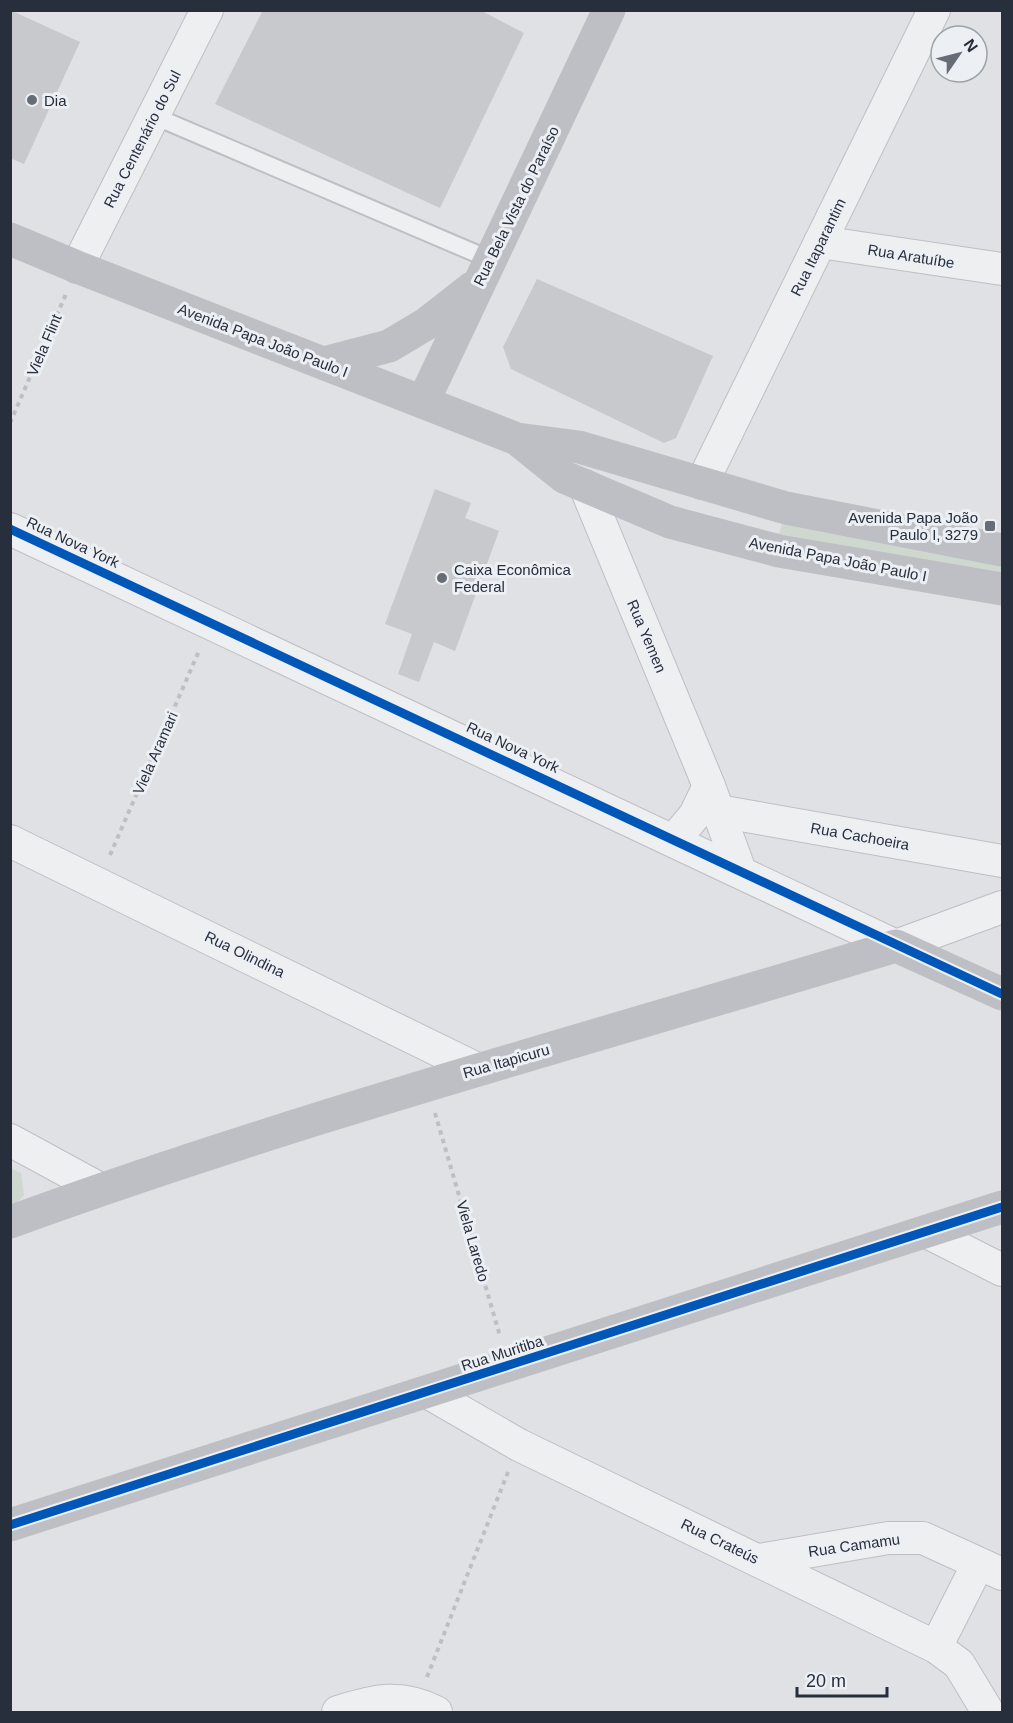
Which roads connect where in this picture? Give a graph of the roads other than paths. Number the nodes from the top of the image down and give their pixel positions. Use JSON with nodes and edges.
{"nodes":[{"id":1,"x":207,"y":10,"type":"edge"},
{"id":2,"x":609,"y":10,"type":"edge"},
{"id":3,"x":934,"y":10,"type":"edge"},
{"id":4,"x":154,"y":116,"type":"junction"},
{"id":5,"x":10,"y":239,"type":"edge"},
{"id":6,"x":820,"y":242,"type":"junction"},
{"id":7,"x":77,"y":267,"type":"junction"},
{"id":8,"x":1002,"y":270,"type":"edge"},
{"id":9,"x":484,"y":271,"type":"junction"},
{"id":10,"x":324,"y":363,"type":"junction"},
{"id":11,"x":423,"y":402,"type":"junction"},
{"id":12,"x":517,"y":439,"type":"junction"},
{"id":13,"x":702,"y":483,"type":"junction"},
{"id":14,"x":585,"y":486,"type":"junction"},
{"id":15,"x":10,"y":529,"type":"edge"},
{"id":16,"x":1002,"y":550,"type":"edge"},
{"id":17,"x":1002,"y":589,"type":"edge"},
{"id":18,"x":714,"y":798,"type":"junction"},
{"id":19,"x":674,"y":840,"type":"junction"},
{"id":20,"x":10,"y":841,"type":"edge"},
{"id":21,"x":1002,"y":861,"type":"edge"},
{"id":22,"x":740,"y":870,"type":"junction"},
{"id":23,"x":1002,"y":907,"type":"edge"},
{"id":24,"x":896,"y":946,"type":"junction"},
{"id":25,"x":1002,"y":994,"type":"edge"},
{"id":26,"x":477,"y":1069,"type":"junction"},
{"id":27,"x":10,"y":1140,"type":"edge"},
{"id":28,"x":100,"y":1189,"type":"junction"},
{"id":29,"x":1002,"y":1207,"type":"edge"},
{"id":30,"x":10,"y":1222,"type":"edge"},
{"id":31,"x":927,"y":1232,"type":"junction"},
{"id":32,"x":1002,"y":1270,"type":"edge"},
{"id":33,"x":429,"y":1393,"type":"junction"},
{"id":34,"x":10,"y":1525,"type":"edge"},
{"id":35,"x":759,"y":1560,"type":"junction"},
{"id":36,"x":990,"y":1569,"type":"edge"},
{"id":37,"x":936,"y":1647,"type":"junction"},
{"id":38,"x":426,"y":1707,"type":"edge"},
{"id":39,"x":338,"y":1713,"type":"edge"},
{"id":40,"x":987,"y":1713,"type":"edge"}],
"edges":[{"from":1,"to":4,"type":"street","name":"Rua Centenário do Sul"},
{"from":2,"to":9,"type":"main road","name":"Rua Bela Vista do Paraíso"},
{"from":3,"to":6,"type":"street","name":"Rua Itaparantim"},
{"from":4,"to":7,"type":"street","name":"Rua Centenário do Sul"},
{"from":4,"to":9,"type":"lane"},
{"from":5,"to":7,"type":"main road","name":"Avenida Papa João Paulo I"},
{"from":6,"to":8,"type":"street","name":"Rua Aratuíbe"},
{"from":6,"to":13,"type":"street","name":"Rua Itaparantim"},
{"from":7,"to":10,"type":"main road","name":"Avenida Papa João Paulo I"},
{"from":9,"to":10,"type":"main road"},
{"from":9,"to":11,"type":"main road","name":"Rua Bela Vista do Paraíso"},
{"from":10,"to":11,"type":"main road","name":"Avenida Papa João Paulo I"},
{"from":11,"to":12,"type":"main road","name":"Avenida Papa João Paulo I"},
{"from":12,"to":13,"type":"main road","name":"Avenida Papa João Paulo I"},
{"from":12,"to":14,"type":"main road","name":"Avenida Papa João Paulo I"},
{"from":13,"to":16,"type":"main road","name":"Avenida Papa João Paulo I"},
{"from":14,"to":17,"type":"main road","name":"Avenida Papa João Paulo I"},
{"from":14,"to":18,"type":"street","name":"Rua Yemen"},
{"from":15,"to":19,"type":"street","name":"Rua Nova York"},
{"from":18,"to":19,"type":"street"},
{"from":18,"to":21,"type":"street","name":"Rua Cachoeira"},
{"from":18,"to":22,"type":"street","name":"Rua Yemen"},
{"from":19,"to":22,"type":"street","name":"Rua Nova York"},
{"from":20,"to":26,"type":"street","name":"Rua Olindina"},
{"from":22,"to":24,"type":"street","name":"Rua Nova York"},
{"from":23,"to":24,"type":"street","name":"Rua Itapicuru"},
{"from":24,"to":25,"type":"main road","name":"Rua Nova York"},
{"from":24,"to":26,"type":"main road","name":"Rua Itapicuru"},
{"from":26,"to":28,"type":"main road","name":"Rua Itapicuru"},
{"from":27,"to":28,"type":"street"},
{"from":28,"to":30,"type":"main road","name":"Rua Itapicuru"},
{"from":29,"to":31,"type":"main road","name":"Rua Muritiba"},
{"from":31,"to":32,"type":"street"},
{"from":31,"to":33,"type":"main road","name":"Rua Muritiba"},
{"from":33,"to":34,"type":"main road","name":"Rua Muritiba"},
{"from":33,"to":35,"type":"street","name":"Rua Crateús"},
{"from":35,"to":36,"type":"street","name":"Rua Camamu"},
{"from":35,"to":37,"type":"street","name":"Rua Crateús"},
{"from":36,"to":37,"type":"street","name":"Rua Camamu"},
{"from":37,"to":40,"type":"street","name":"Rua Crateús"},
{"from":38,"to":39,"type":"street"}]}
